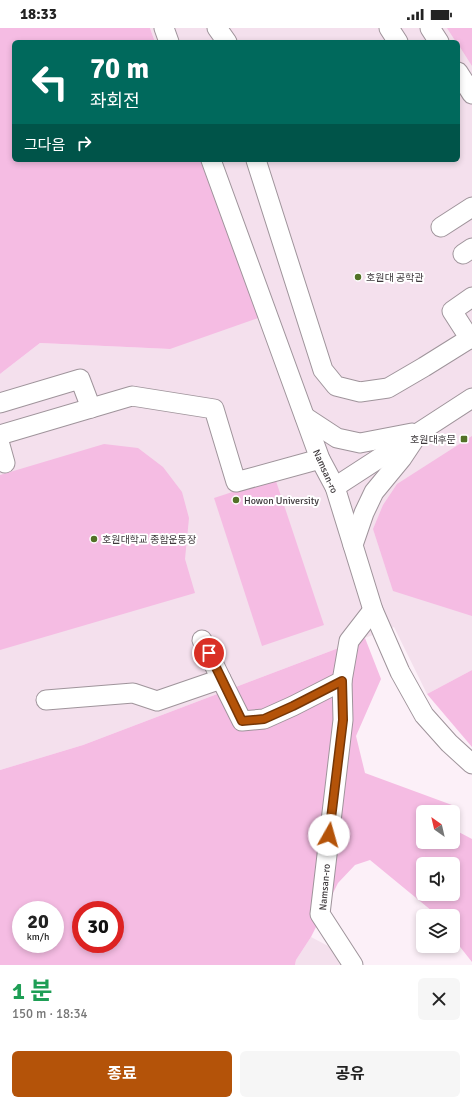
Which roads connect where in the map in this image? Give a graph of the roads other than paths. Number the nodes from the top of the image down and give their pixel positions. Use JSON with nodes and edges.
{"nodes":[{"id":1,"x":164,"y":28,"type":"edge"},
{"id":2,"x":212,"y":28,"type":"edge"},
{"id":3,"x":217,"y":28,"type":"edge"},
{"id":4,"x":389,"y":28,"type":"edge"},
{"id":5,"x":423,"y":29,"type":"edge"},
{"id":6,"x":168,"y":40,"type":"edge"},
{"id":7,"x":216,"y":40,"type":"edge"},
{"id":8,"x":226,"y":40,"type":"edge"},
{"id":9,"x":397,"y":40,"type":"edge"},
{"id":10,"x":437,"y":40,"type":"edge"},
{"id":11,"x":460,"y":75,"type":"edge"},
{"id":12,"x":472,"y":94,"type":"edge"},
{"id":13,"x":213,"y":162,"type":"edge"},
{"id":14,"x":257,"y":162,"type":"edge"},
{"id":15,"x":472,"y":207,"type":"edge"},
{"id":16,"x":441,"y":227,"type":"dead end"},
{"id":17,"x":472,"y":297,"type":"edge"},
{"id":18,"x":471,"y":338,"type":"edge"},
{"id":19,"x":472,"y":398,"type":"edge"},
{"id":20,"x":0,"y":403,"type":"edge"},
{"id":21,"x":91,"y":408,"type":"junction"},
{"id":22,"x":305,"y":417,"type":"junction"},
{"id":23,"x":421,"y":431,"type":"junction"},
{"id":24,"x":0,"y":435,"type":"edge"},
{"id":25,"x":320,"y":459,"type":"junction"},
{"id":26,"x":335,"y":487,"type":"junction"},
{"id":27,"x":353,"y":545,"type":"junction"},
{"id":28,"x":373,"y":610,"type":"junction"},
{"id":29,"x":202,"y":640,"type":"dead end"},
{"id":30,"x":221,"y":679,"type":"junction"},
{"id":31,"x":342,"y":681,"type":"junction"},
{"id":32,"x":46,"y":700,"type":"dead end"},
{"id":33,"x":472,"y":764,"type":"edge"},
{"id":34,"x":353,"y":965,"type":"edge"}],
"edges":[{"from":1,"to":6,"type":"street"},
{"from":2,"to":7,"type":"street"},
{"from":3,"to":8,"type":"street"},
{"from":4,"to":9,"type":"street"},
{"from":5,"to":10,"type":"street"},
{"from":11,"to":12,"type":"street"},
{"from":13,"to":22,"type":"street","name":"Namsan-ro"},
{"from":14,"to":18,"type":"street"},
{"from":15,"to":16,"type":"street"},
{"from":17,"to":18,"type":"street"},
{"from":19,"to":23,"type":"street"},
{"from":20,"to":21,"type":"street"},
{"from":21,"to":24,"type":"street"},
{"from":21,"to":25,"type":"street"},
{"from":22,"to":23,"type":"street"},
{"from":22,"to":25,"type":"street","name":"Namsan-ro"},
{"from":23,"to":26,"type":"street"},
{"from":23,"to":27,"type":"street"},
{"from":25,"to":26,"type":"street","name":"Namsan-ro"},
{"from":26,"to":27,"type":"street","name":"Namsan-ro"},
{"from":27,"to":28,"type":"street","name":"Namsan-ro"},
{"from":28,"to":31,"type":"street","name":"Namsan-ro"},
{"from":28,"to":33,"type":"street","name":"Namsan-ro"},
{"from":29,"to":30,"type":"street"},
{"from":30,"to":31,"type":"street"},
{"from":30,"to":32,"type":"street"},
{"from":31,"to":34,"type":"street","name":"Namsan-ro"}]}
